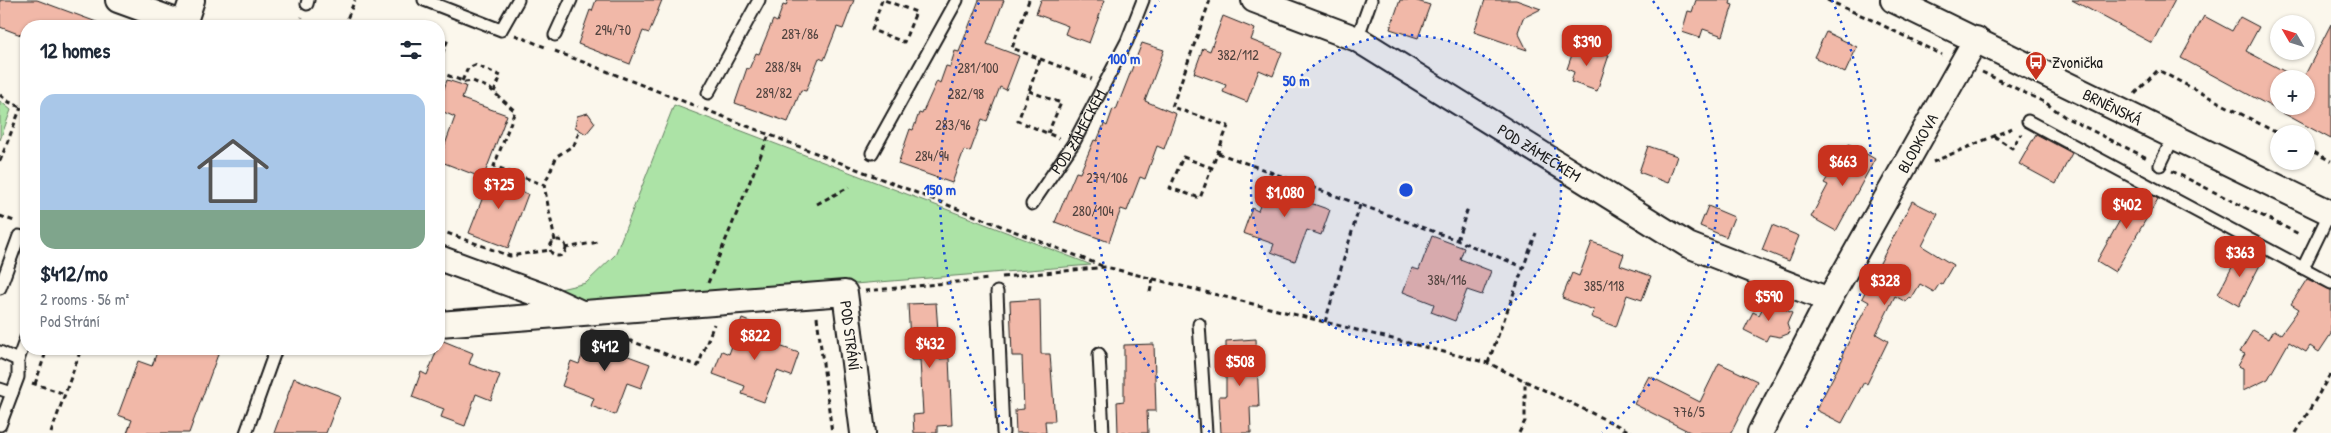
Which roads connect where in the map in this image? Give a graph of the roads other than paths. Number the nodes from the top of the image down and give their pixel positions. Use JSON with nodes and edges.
{"nodes":[{"id":1,"x":118,"y":0,"type":"edge"},
{"id":2,"x":192,"y":0,"type":"edge"},
{"id":3,"x":424,"y":0,"type":"edge"},
{"id":4,"x":518,"y":0,"type":"edge"},
{"id":5,"x":571,"y":0,"type":"edge"},
{"id":6,"x":759,"y":0,"type":"edge"},
{"id":7,"x":957,"y":0,"type":"edge"},
{"id":8,"x":1143,"y":0,"type":"edge"},
{"id":9,"x":1254,"y":0,"type":"edge"},
{"id":10,"x":1370,"y":0,"type":"edge"},
{"id":11,"x":1893,"y":0,"type":"edge"},
{"id":12,"x":1934,"y":9,"type":"edge"},
{"id":13,"x":173,"y":20,"type":"edge"},
{"id":14,"x":188,"y":20,"type":"edge"},
{"id":15,"x":555,"y":36,"type":"dead end"},
{"id":16,"x":1357,"y":39,"type":"junction"},
{"id":17,"x":1976,"y":39,"type":"junction"},
{"id":18,"x":708,"y":93,"type":"dead end"},
{"id":19,"x":2028,"y":121,"type":"road end"},
{"id":20,"x":2174,"y":136,"type":"junction"},
{"id":21,"x":872,"y":153,"type":"dead end"},
{"id":22,"x":2160,"y":165,"type":"dead end"},
{"id":23,"x":1032,"y":204,"type":"dead end"},
{"id":24,"x":2330,"y":213,"type":"edge"},
{"id":25,"x":20,"y":236,"type":"edge"},
{"id":26,"x":445,"y":260,"type":"edge"},
{"id":27,"x":2302,"y":268,"type":"junction"},
{"id":28,"x":2331,"y":282,"type":"edge"},
{"id":29,"x":0,"y":288,"type":"edge"},
{"id":30,"x":997,"y":292,"type":"dead end"},
{"id":31,"x":1829,"y":300,"type":"junction"},
{"id":32,"x":581,"y":313,"type":"junction"},
{"id":33,"x":445,"y":324,"type":"edge"},
{"id":34,"x":1199,"y":324,"type":"dead end"},
{"id":35,"x":0,"y":352,"type":"edge"},
{"id":36,"x":20,"y":354,"type":"edge"},
{"id":37,"x":1099,"y":354,"type":"dead end"},
{"id":38,"x":274,"y":355,"type":"edge"},
{"id":39,"x":18,"y":360,"type":"junction"},
{"id":40,"x":0,"y":389,"type":"edge"},
{"id":41,"x":12,"y":393,"type":"junction"},
{"id":42,"x":0,"y":425,"type":"edge"},
{"id":43,"x":246,"y":433,"type":"edge"},
{"id":44,"x":863,"y":433,"type":"edge"},
{"id":45,"x":1003,"y":433,"type":"edge"},
{"id":46,"x":1103,"y":433,"type":"edge"},
{"id":47,"x":1206,"y":433,"type":"edge"},
{"id":48,"x":1760,"y":433,"type":"edge"}],
"edges":[{"from":1,"to":13,"type":"street"},
{"from":2,"to":14,"type":"street"},
{"from":3,"to":4,"type":"lane"},
{"from":5,"to":15,"type":"lane"},
{"from":6,"to":18,"type":"lane"},
{"from":7,"to":21,"type":"lane"},
{"from":8,"to":23,"type":"lane","name":"POD ZÁMEČKEM"},
{"from":9,"to":16,"type":"street","name":"POD ZÁMEČKEM"},
{"from":10,"to":16,"type":"lane"},
{"from":11,"to":12,"type":"street","name":"BRNĚNSKÁ"},
{"from":12,"to":17,"type":"street","name":"BRNĚNSKÁ"},
{"from":16,"to":31,"type":"street","name":"POD ZÁMEČKEM"},
{"from":17,"to":20,"type":"street","name":"BRNĚNSKÁ"},
{"from":17,"to":31,"type":"street","name":"BLODKOVA"},
{"from":19,"to":27,"type":"lane"},
{"from":20,"to":22,"type":"lane"},
{"from":20,"to":24,"type":"street","name":"BRNĚNSKÁ"},
{"from":24,"to":27,"type":"lane"},
{"from":25,"to":29,"type":"lane"},
{"from":26,"to":32,"type":"street","name":"POD STRÁNÍ"},
{"from":27,"to":28,"type":"lane"},
{"from":30,"to":45,"type":"lane"},
{"from":31,"to":48,"type":"street","name":"BLODKOVA"},
{"from":32,"to":33,"type":"street","name":"POD STRÁNÍ"},
{"from":32,"to":44,"type":"street","name":"POD STRÁNÍ"},
{"from":34,"to":47,"type":"lane"},
{"from":35,"to":39,"type":"lane"},
{"from":36,"to":39,"type":"lane"},
{"from":37,"to":46,"type":"lane"},
{"from":38,"to":43,"type":"lane"},
{"from":39,"to":41,"type":"lane"},
{"from":40,"to":41,"type":"lane"},
{"from":41,"to":42,"type":"lane"}]}
